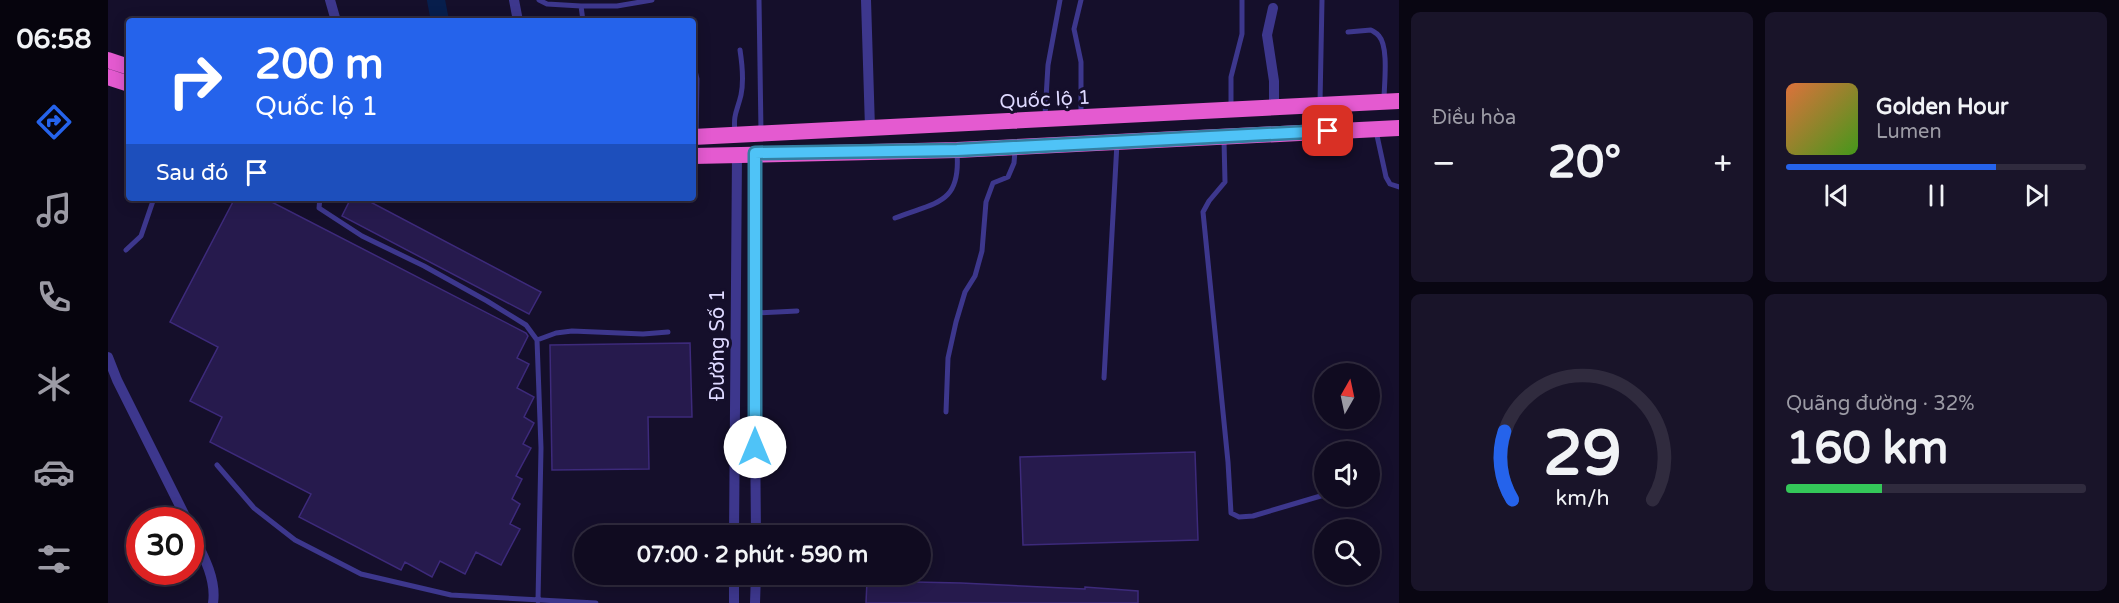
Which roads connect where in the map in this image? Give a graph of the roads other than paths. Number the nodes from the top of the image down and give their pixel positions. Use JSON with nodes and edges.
{"nodes":[{"id":1,"x":330,"y":0,"type":"edge"},
{"id":2,"x":514,"y":0,"type":"edge"},
{"id":3,"x":538,"y":0,"type":"edge"},
{"id":4,"x":652,"y":0,"type":"edge"},
{"id":5,"x":759,"y":0,"type":"edge"},
{"id":6,"x":866,"y":0,"type":"edge"},
{"id":7,"x":1060,"y":0,"type":"edge"},
{"id":8,"x":1081,"y":0,"type":"edge"},
{"id":9,"x":1242,"y":0,"type":"edge"},
{"id":10,"x":1322,"y":0,"type":"edge"},
{"id":11,"x":581,"y":6,"type":"junction"},
{"id":12,"x":1273,"y":8,"type":"dead end"},
{"id":13,"x":335,"y":18,"type":"edge"},
{"id":14,"x":517,"y":18,"type":"edge"},
{"id":15,"x":583,"y":18,"type":"edge"},
{"id":16,"x":1348,"y":32,"type":"dead end"},
{"id":17,"x":740,"y":50,"type":"dead end"},
{"id":18,"x":108,"y":60,"type":"edge"},
{"id":19,"x":126,"y":66,"type":"edge"},
{"id":20,"x":696,"y":75,"type":"edge"},
{"id":21,"x":108,"y":77,"type":"edge"},
{"id":22,"x":126,"y":83,"type":"edge"},
{"id":23,"x":696,"y":98,"type":"edge"},
{"id":24,"x":1391,"y":101,"type":"edge"},
{"id":25,"x":1320,"y":105,"type":"junction"},
{"id":26,"x":1274,"y":108,"type":"junction"},
{"id":27,"x":1231,"y":109,"type":"junction"},
{"id":28,"x":1081,"y":118,"type":"junction"},
{"id":29,"x":1045,"y":120,"type":"junction"},
{"id":30,"x":870,"y":128,"type":"junction"},
{"id":31,"x":1399,"y":128,"type":"edge"},
{"id":32,"x":1375,"y":129,"type":"junction"},
{"id":33,"x":757,"y":134,"type":"junction"},
{"id":34,"x":735,"y":135,"type":"junction"},
{"id":35,"x":1224,"y":136,"type":"junction"},
{"id":36,"x":696,"y":137,"type":"edge"},
{"id":37,"x":1117,"y":141,"type":"junction"},
{"id":38,"x":1015,"y":147,"type":"junction"},
{"id":39,"x":957,"y":150,"type":"junction"},
{"id":40,"x":755,"y":153,"type":"junction"},
{"id":41,"x":737,"y":154,"type":"junction"},
{"id":42,"x":696,"y":156,"type":"edge"},
{"id":43,"x":1399,"y":187,"type":"edge"},
{"id":44,"x":153,"y":201,"type":"edge"},
{"id":45,"x":320,"y":201,"type":"edge"},
{"id":46,"x":895,"y":218,"type":"dead end"},
{"id":47,"x":126,"y":250,"type":"dead end"},
{"id":48,"x":796,"y":311,"type":"dead end"},
{"id":49,"x":754,"y":313,"type":"junction"},
{"id":50,"x":668,"y":332,"type":"dead end"},
{"id":51,"x":537,"y":340,"type":"junction"},
{"id":52,"x":108,"y":357,"type":"edge"},
{"id":53,"x":1104,"y":378,"type":"dead end"},
{"id":54,"x":946,"y":412,"type":"dead end"},
{"id":55,"x":217,"y":465,"type":"dead end"},
{"id":56,"x":1314,"y":498,"type":"edge"},
{"id":57,"x":180,"y":507,"type":"edge"},
{"id":58,"x":734,"y":525,"type":"edge"},
{"id":59,"x":756,"y":525,"type":"edge"},
{"id":60,"x":204,"y":558,"type":"edge"},
{"id":61,"x":734,"y":585,"type":"edge"},
{"id":62,"x":756,"y":585,"type":"edge"},
{"id":63,"x":538,"y":601,"type":"junction"},
{"id":64,"x":213,"y":603,"type":"edge"},
{"id":65,"x":596,"y":603,"type":"edge"},
{"id":66,"x":734,"y":603,"type":"edge"},
{"id":67,"x":755,"y":603,"type":"edge"}],
"edges":[{"from":1,"to":13,"type":"street"},
{"from":2,"to":14,"type":"street"},
{"from":3,"to":11,"type":"lane"},
{"from":4,"to":11,"type":"lane"},
{"from":5,"to":33,"type":"lane"},
{"from":6,"to":30,"type":"street"},
{"from":7,"to":29,"type":"lane"},
{"from":8,"to":28,"type":"lane"},
{"from":9,"to":27,"type":"lane"},
{"from":10,"to":25,"type":"lane"},
{"from":11,"to":15,"type":"lane"},
{"from":12,"to":26,"type":"street"},
{"from":16,"to":24,"type":"lane"},
{"from":17,"to":34,"type":"lane"},
{"from":18,"to":19,"type":"highway"},
{"from":20,"to":23,"type":"lane"},
{"from":21,"to":22,"type":"highway"},
{"from":24,"to":25,"type":"highway","name":"Quốc lộ 1"},
{"from":25,"to":26,"type":"highway","name":"Quốc lộ 1"},
{"from":26,"to":27,"type":"highway","name":"Quốc lộ 1"},
{"from":27,"to":28,"type":"highway","name":"Quốc lộ 1"},
{"from":28,"to":29,"type":"highway","name":"Quốc lộ 1"},
{"from":29,"to":30,"type":"highway","name":"Quốc lộ 1"},
{"from":30,"to":33,"type":"highway","name":"Quốc lộ 1"},
{"from":31,"to":32,"type":"highway"},
{"from":32,"to":35,"type":"highway"},
{"from":32,"to":43,"type":"lane"},
{"from":33,"to":34,"type":"highway","name":"Quốc lộ 1"},
{"from":33,"to":40,"type":"highway"},
{"from":34,"to":36,"type":"highway","name":"Quốc lộ 1"},
{"from":34,"to":41,"type":"highway"},
{"from":35,"to":37,"type":"highway"},
{"from":35,"to":56,"type":"lane"},
{"from":37,"to":38,"type":"highway"},
{"from":37,"to":53,"type":"lane"},
{"from":38,"to":39,"type":"highway"},
{"from":38,"to":54,"type":"lane"},
{"from":39,"to":40,"type":"highway"},
{"from":39,"to":46,"type":"lane"},
{"from":40,"to":41,"type":"highway"},
{"from":40,"to":49,"type":"street","name":"Đường Số 1"},
{"from":41,"to":42,"type":"highway"},
{"from":41,"to":58,"type":"street","name":"Đường Số 1"},
{"from":44,"to":47,"type":"lane"},
{"from":45,"to":51,"type":"lane"},
{"from":48,"to":49,"type":"lane"},
{"from":49,"to":59,"type":"street","name":"Đường Số 1"},
{"from":50,"to":51,"type":"lane"},
{"from":51,"to":63,"type":"lane"},
{"from":52,"to":57,"type":"street"},
{"from":55,"to":63,"type":"lane"},
{"from":60,"to":64,"type":"street"},
{"from":61,"to":66,"type":"street"},
{"from":62,"to":67,"type":"street"},
{"from":63,"to":65,"type":"lane"}]}
